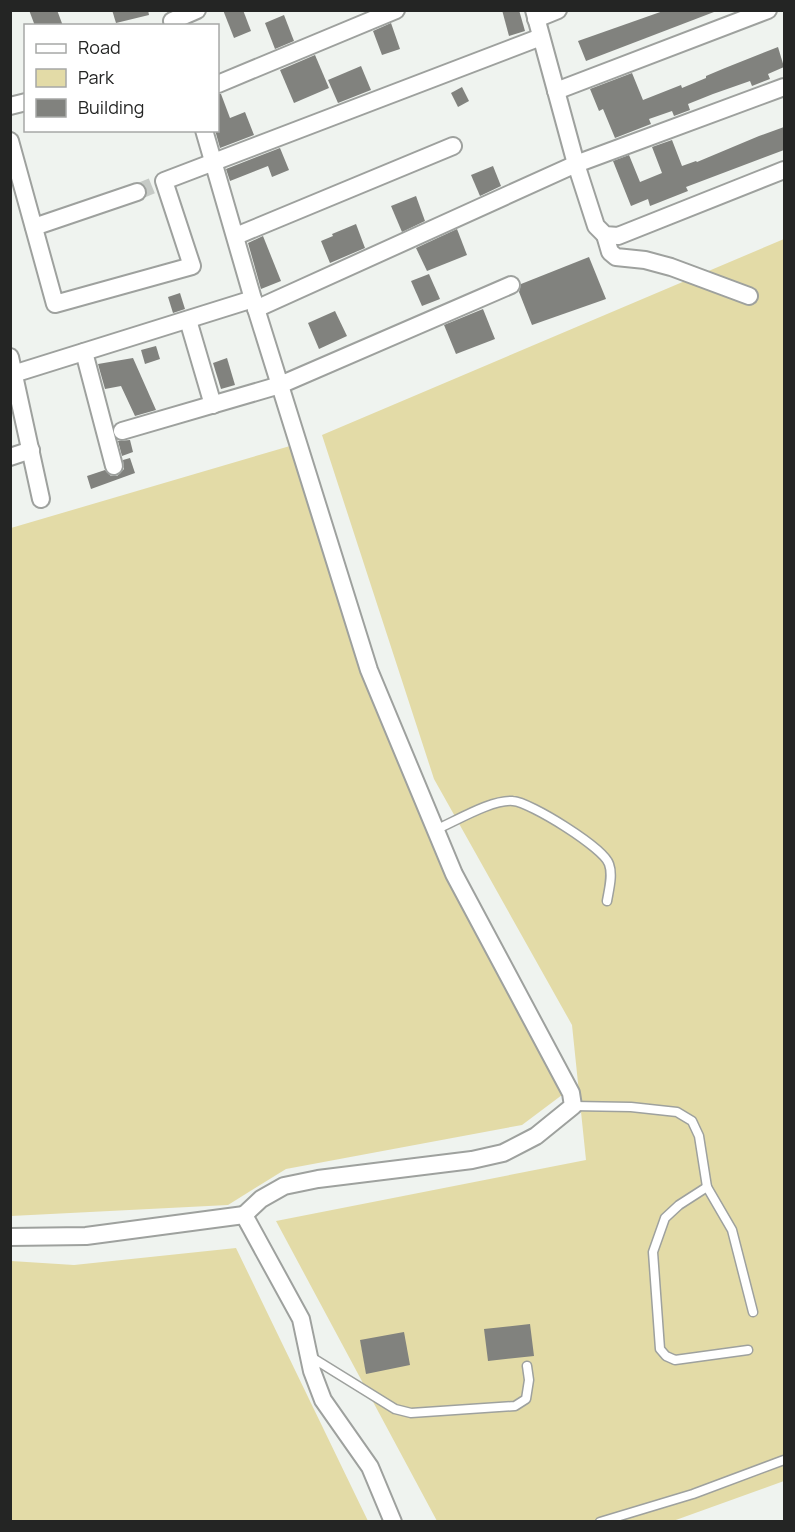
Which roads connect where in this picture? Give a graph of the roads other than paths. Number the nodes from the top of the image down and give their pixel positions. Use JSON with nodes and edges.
{"nodes":[{"id":1,"x":197,"y":10,"type":"edge"},
{"id":2,"x":396,"y":10,"type":"edge"},
{"id":3,"x":558,"y":10,"type":"edge"},
{"id":4,"x":768,"y":10,"type":"edge"},
{"id":5,"x":535,"y":15,"type":"edge"},
{"id":6,"x":172,"y":19,"type":"edge"},
{"id":7,"x":541,"y":37,"type":"junction"},
{"id":8,"x":219,"y":84,"type":"edge"},
{"id":9,"x":784,"y":87,"type":"edge"},
{"id":10,"x":556,"y":91,"type":"junction"},
{"id":11,"x":205,"y":132,"type":"edge"},
{"id":12,"x":10,"y":141,"type":"edge"},
{"id":13,"x":453,"y":146,"type":"dead end"},
{"id":14,"x":213,"y":162,"type":"junction"},
{"id":15,"x":576,"y":164,"type":"junction"},
{"id":16,"x":784,"y":170,"type":"edge"},
{"id":17,"x":137,"y":192,"type":"tunnel mouth"},
{"id":18,"x":34,"y":228,"type":"junction"},
{"id":19,"x":605,"y":235,"type":"junction"},
{"id":20,"x":236,"y":236,"type":"junction"},
{"id":21,"x":511,"y":285,"type":"dead end"},
{"id":22,"x":749,"y":296,"type":"dead end"},
{"id":23,"x":254,"y":304,"type":"junction"},
{"id":24,"x":188,"y":320,"type":"junction"},
{"id":25,"x":84,"y":352,"type":"junction"},
{"id":26,"x":10,"y":357,"type":"edge"},
{"id":27,"x":12,"y":375,"type":"edge"},
{"id":28,"x":280,"y":385,"type":"junction"},
{"id":29,"x":213,"y":405,"type":"junction"},
{"id":30,"x":122,"y":431,"type":"dead end"},
{"id":31,"x":31,"y":450,"type":"junction"},
{"id":32,"x":10,"y":457,"type":"edge"},
{"id":33,"x":114,"y":466,"type":"dead end"},
{"id":34,"x":41,"y":499,"type":"dead end"},
{"id":35,"x":435,"y":830,"type":"junction"},
{"id":36,"x":607,"y":900,"type":"dead end"},
{"id":37,"x":573,"y":1106,"type":"junction"},
{"id":38,"x":707,"y":1187,"type":"junction"},
{"id":39,"x":244,"y":1215,"type":"junction"},
{"id":40,"x":10,"y":1238,"type":"edge"},
{"id":41,"x":753,"y":1312,"type":"dead end"},
{"id":42,"x":748,"y":1350,"type":"dead end"},
{"id":43,"x":309,"y":1356,"type":"junction"},
{"id":44,"x":527,"y":1366,"type":"dead end"},
{"id":45,"x":784,"y":1460,"type":"edge"},
{"id":46,"x":393,"y":1521,"type":"edge"},
{"id":47,"x":600,"y":1521,"type":"edge"}],
"edges":[{"from":1,"to":6,"type":"street"},
{"from":2,"to":8,"type":"street"},
{"from":3,"to":5,"type":"street"},
{"from":4,"to":10,"type":"street"},
{"from":5,"to":7,"type":"street"},
{"from":7,"to":10,"type":"street"},
{"from":7,"to":14,"type":"street"},
{"from":9,"to":15,"type":"street"},
{"from":10,"to":15,"type":"street"},
{"from":11,"to":14,"type":"street"},
{"from":12,"to":18,"type":"street"},
{"from":13,"to":20,"type":"street"},
{"from":14,"to":18,"type":"street"},
{"from":14,"to":20,"type":"street"},
{"from":15,"to":19,"type":"street"},
{"from":15,"to":23,"type":"street"},
{"from":16,"to":19,"type":"street"},
{"from":17,"to":18,"type":"street"},
{"from":19,"to":22,"type":"street"},
{"from":20,"to":23,"type":"street"},
{"from":21,"to":28,"type":"street"},
{"from":23,"to":24,"type":"street"},
{"from":23,"to":28,"type":"street"},
{"from":24,"to":25,"type":"street"},
{"from":24,"to":29,"type":"street"},
{"from":25,"to":27,"type":"street"},
{"from":25,"to":33,"type":"street"},
{"from":26,"to":27,"type":"street"},
{"from":27,"to":31,"type":"street"},
{"from":28,"to":29,"type":"street"},
{"from":28,"to":35,"type":"street"},
{"from":29,"to":30,"type":"street"},
{"from":31,"to":32,"type":"street"},
{"from":31,"to":34,"type":"street"},
{"from":35,"to":36,"type":"lane"},
{"from":35,"to":37,"type":"street"},
{"from":37,"to":38,"type":"lane"},
{"from":37,"to":39,"type":"street"},
{"from":38,"to":41,"type":"lane"},
{"from":38,"to":42,"type":"lane"},
{"from":39,"to":40,"type":"street"},
{"from":39,"to":43,"type":"street"},
{"from":43,"to":44,"type":"lane"},
{"from":43,"to":46,"type":"street"},
{"from":45,"to":47,"type":"lane"}]}
